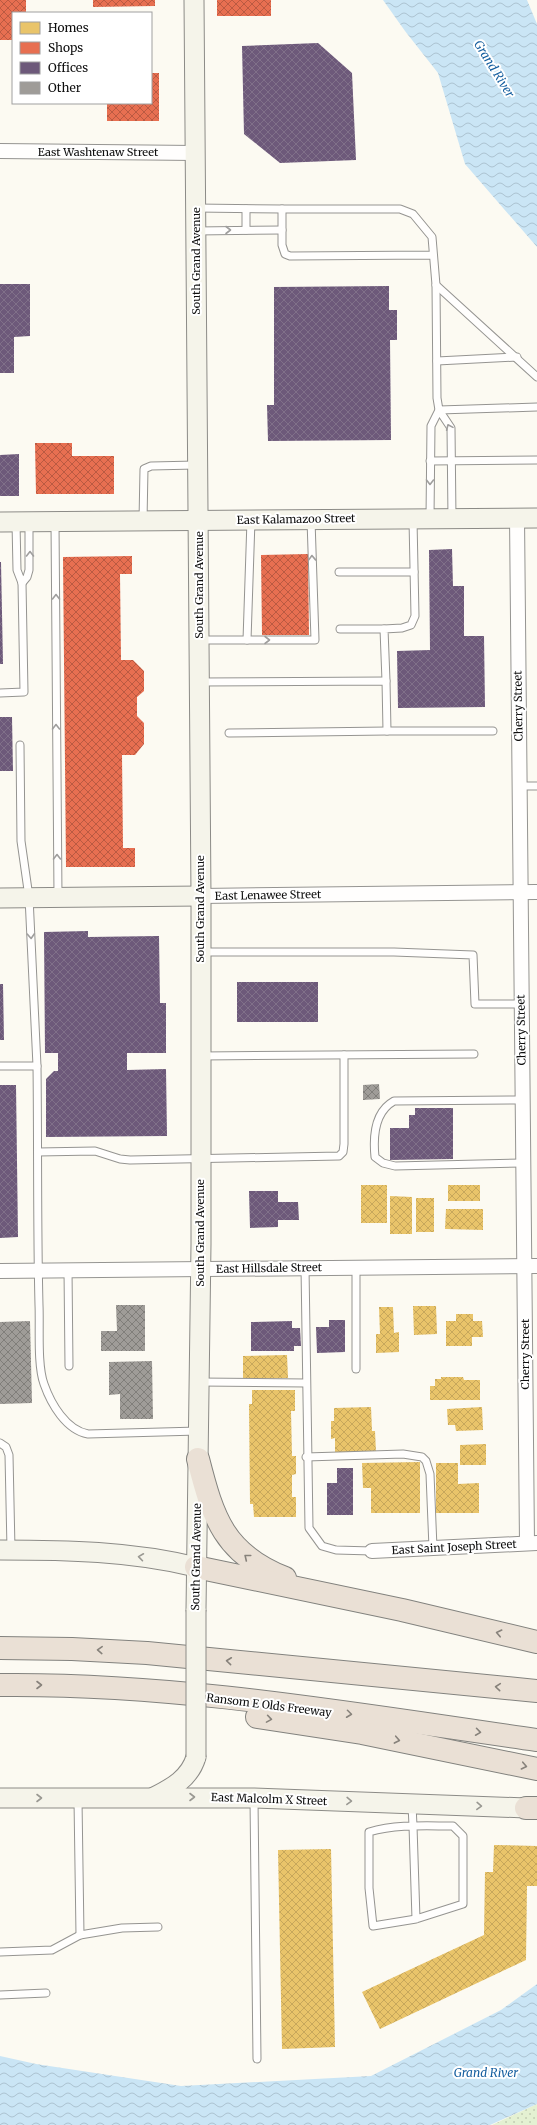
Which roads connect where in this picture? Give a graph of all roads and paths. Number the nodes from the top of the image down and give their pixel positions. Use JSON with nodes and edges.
{"nodes":[{"id":1,"x":194,"y":0,"type":"edge"},
{"id":2,"x":0,"y":151,"type":"edge"},
{"id":3,"x":195,"y":153,"type":"junction"},
{"id":4,"x":196,"y":208,"type":"junction"},
{"id":5,"x":246,"y":209,"type":"junction"},
{"id":6,"x":282,"y":209,"type":"junction"},
{"id":7,"x":246,"y":230,"type":"junction"},
{"id":8,"x":282,"y":230,"type":"junction"},
{"id":9,"x":196,"y":231,"type":"junction"},
{"id":10,"x":433,"y":255,"type":"junction"},
{"id":11,"x":436,"y":285,"type":"junction"},
{"id":12,"x":517,"y":357,"type":"junction"},
{"id":13,"x":437,"y":361,"type":"junction"},
{"id":14,"x":537,"y":377,"type":"edge"},
{"id":15,"x":537,"y":407,"type":"edge"},
{"id":16,"x":439,"y":410,"type":"junction"},
{"id":17,"x":537,"y":460,"type":"edge"},
{"id":18,"x":430,"y":461,"type":"junction"},
{"id":19,"x":453,"y":461,"type":"junction"},
{"id":20,"x":198,"y":465,"type":"junction"},
{"id":21,"x":517,"y":517,"type":"junction"},
{"id":22,"x":422,"y":518,"type":"junction"},
{"id":23,"x":452,"y":518,"type":"junction"},
{"id":24,"x":537,"y":518,"type":"edge"},
{"id":25,"x":311,"y":519,"type":"junction"},
{"id":26,"x":199,"y":520,"type":"junction"},
{"id":27,"x":251,"y":520,"type":"junction"},
{"id":28,"x":143,"y":521,"type":"junction"},
{"id":29,"x":15,"y":522,"type":"edge"},
{"id":30,"x":55,"y":522,"type":"junction"},
{"id":31,"x":339,"y":572,"type":"dead end"},
{"id":32,"x":414,"y":572,"type":"junction"},
{"id":33,"x":22,"y":583,"type":"junction"},
{"id":34,"x":340,"y":629,"type":"dead end"},
{"id":35,"x":384,"y":629,"type":"junction"},
{"id":36,"x":200,"y":640,"type":"junction"},
{"id":37,"x":247,"y":640,"type":"junction"},
{"id":38,"x":386,"y":681,"type":"junction"},
{"id":39,"x":200,"y":682,"type":"junction"},
{"id":40,"x":0,"y":692,"type":"edge"},
{"id":41,"x":387,"y":731,"type":"junction"},
{"id":42,"x":493,"y":731,"type":"dead end"},
{"id":43,"x":229,"y":733,"type":"dead end"},
{"id":44,"x":20,"y":745,"type":"dead end"},
{"id":45,"x":518,"y":786,"type":"junction"},
{"id":46,"x":537,"y":786,"type":"edge"},
{"id":47,"x":520,"y":892,"type":"junction"},
{"id":48,"x":537,"y":892,"type":"edge"},
{"id":49,"x":58,"y":896,"type":"junction"},
{"id":50,"x":201,"y":896,"type":"junction"},
{"id":51,"x":29,"y":897,"type":"junction"},
{"id":52,"x":0,"y":898,"type":"edge"},
{"id":53,"x":201,"y":952,"type":"junction"},
{"id":54,"x":521,"y":1004,"type":"junction"},
{"id":55,"x":474,"y":1054,"type":"dead end"},
{"id":56,"x":344,"y":1055,"type":"junction"},
{"id":57,"x":200,"y":1056,"type":"junction"},
{"id":58,"x":0,"y":1066,"type":"edge"},
{"id":59,"x":37,"y":1066,"type":"junction"},
{"id":60,"x":522,"y":1100,"type":"junction"},
{"id":61,"x":38,"y":1152,"type":"junction"},
{"id":62,"x":200,"y":1160,"type":"junction"},
{"id":63,"x":523,"y":1163,"type":"junction"},
{"id":64,"x":531,"y":1266,"type":"edge"},
{"id":65,"x":305,"y":1267,"type":"junction"},
{"id":66,"x":356,"y":1267,"type":"junction"},
{"id":67,"x":200,"y":1269,"type":"junction"},
{"id":68,"x":38,"y":1270,"type":"junction"},
{"id":69,"x":68,"y":1270,"type":"junction"},
{"id":70,"x":0,"y":1271,"type":"edge"},
{"id":71,"x":69,"y":1366,"type":"dead end"},
{"id":72,"x":356,"y":1369,"type":"dead end"},
{"id":73,"x":199,"y":1382,"type":"junction"},
{"id":74,"x":306,"y":1383,"type":"junction"},
{"id":75,"x":198,"y":1431,"type":"junction"},
{"id":76,"x":0,"y":1442,"type":"edge"},
{"id":77,"x":306,"y":1457,"type":"junction"},
{"id":78,"x":198,"y":1459,"type":"junction"},
{"id":79,"x":532,"y":1543,"type":"edge"},
{"id":80,"x":433,"y":1548,"type":"junction"},
{"id":81,"x":5,"y":1550,"type":"edge"},
{"id":82,"x":372,"y":1551,"type":"joint"},
{"id":83,"x":188,"y":1565,"type":"junction"},
{"id":84,"x":402,"y":1610,"type":"junction"},
{"id":85,"x":537,"y":1642,"type":"edge"},
{"id":86,"x":0,"y":1647,"type":"edge"},
{"id":87,"x":264,"y":1665,"type":"junction"},
{"id":88,"x":537,"y":1676,"type":"edge"},
{"id":89,"x":0,"y":1685,"type":"edge"},
{"id":90,"x":64,"y":1685,"type":"junction"},
{"id":91,"x":537,"y":1691,"type":"edge"},
{"id":92,"x":537,"y":1740,"type":"edge"},
{"id":93,"x":537,"y":1769,"type":"edge"},
{"id":94,"x":152,"y":1797,"type":"junction"},
{"id":95,"x":0,"y":1798,"type":"edge"},
{"id":96,"x":78,"y":1798,"type":"junction"},
{"id":97,"x":254,"y":1798,"type":"junction"},
{"id":98,"x":412,"y":1803,"type":"junction"},
{"id":99,"x":533,"y":1808,"type":"edge"},
{"id":100,"x":413,"y":1826,"type":"junction"},
{"id":101,"x":416,"y":1919,"type":"junction"},
{"id":102,"x":158,"y":1927,"type":"dead end"},
{"id":103,"x":80,"y":1935,"type":"junction"},
{"id":104,"x":0,"y":1952,"type":"edge"},
{"id":105,"x":46,"y":1993,"type":"dead end"},
{"id":106,"x":0,"y":1995,"type":"edge"},
{"id":107,"x":257,"y":2058,"type":"dead end"}],
"edges":[{"from":1,"to":3,"type":"street","name":"South Grand Avenue"},
{"from":2,"to":3,"type":"street","name":"East Washtenaw Street"},
{"from":3,"to":4,"type":"street","name":"South Grand Avenue"},
{"from":4,"to":5,"type":"lane"},
{"from":4,"to":9,"type":"street","name":"South Grand Avenue"},
{"from":5,"to":6,"type":"lane"},
{"from":5,"to":7,"type":"lane"},
{"from":6,"to":8,"type":"lane"},
{"from":6,"to":10,"type":"lane"},
{"from":7,"to":8,"type":"lane"},
{"from":9,"to":7,"type":"lane","one_way":true},
{"from":8,"to":10,"type":"lane"},
{"from":9,"to":20,"type":"street","name":"South Grand Avenue"},
{"from":10,"to":11,"type":"lane"},
{"from":11,"to":12,"type":"lane"},
{"from":11,"to":13,"type":"lane"},
{"from":12,"to":13,"type":"lane"},
{"from":12,"to":14,"type":"lane"},
{"from":13,"to":16,"type":"lane"},
{"from":15,"to":16,"type":"lane"},
{"from":16,"to":18,"type":"lane"},
{"from":19,"to":16,"type":"lane","one_way":true},
{"from":17,"to":19,"type":"lane"},
{"from":18,"to":19,"type":"lane"},
{"from":18,"to":22,"type":"lane","one_way":true},
{"from":19,"to":23,"type":"lane"},
{"from":20,"to":26,"type":"street","name":"South Grand Avenue"},
{"from":20,"to":28,"type":"lane"},
{"from":21,"to":23,"type":"street","name":"East Kalamazoo Street"},
{"from":21,"to":24,"type":"street","name":"East Kalamazoo Street"},
{"from":21,"to":45,"type":"street","name":"Cherry Street"},
{"from":22,"to":23,"type":"street","name":"East Kalamazoo Street"},
{"from":22,"to":25,"type":"street","name":"East Kalamazoo Street"},
{"from":22,"to":32,"type":"lane"},
{"from":25,"to":27,"type":"street","name":"East Kalamazoo Street"},
{"from":37,"to":25,"type":"lane","one_way":true},
{"from":26,"to":27,"type":"street","name":"East Kalamazoo Street"},
{"from":26,"to":28,"type":"street","name":"East Kalamazoo Street"},
{"from":26,"to":36,"type":"street","name":"South Grand Avenue"},
{"from":27,"to":37,"type":"lane"},
{"from":28,"to":30,"type":"street","name":"East Kalamazoo Street"},
{"from":29,"to":30,"type":"street","name":"East Kalamazoo Street"},
{"from":29,"to":33,"type":"lane"},
{"from":33,"to":29,"type":"lane","one_way":true},
{"from":49,"to":30,"type":"lane","one_way":true},
{"from":31,"to":32,"type":"lane"},
{"from":32,"to":35,"type":"lane"},
{"from":33,"to":40,"type":"lane"},
{"from":34,"to":35,"type":"lane"},
{"from":35,"to":38,"type":"lane"},
{"from":36,"to":37,"type":"lane"},
{"from":36,"to":39,"type":"street","name":"South Grand Avenue"},
{"from":38,"to":39,"type":"lane"},
{"from":38,"to":41,"type":"lane"},
{"from":39,"to":50,"type":"street","name":"South Grand Avenue"},
{"from":41,"to":42,"type":"lane"},
{"from":41,"to":43,"type":"lane"},
{"from":44,"to":51,"type":"lane"},
{"from":45,"to":46,"type":"lane"},
{"from":45,"to":47,"type":"street","name":"Cherry Street"},
{"from":47,"to":48,"type":"street","name":"East Lenawee Street"},
{"from":47,"to":50,"type":"street","name":"East Lenawee Street"},
{"from":47,"to":54,"type":"street","name":"Cherry Street"},
{"from":49,"to":50,"type":"street","name":"East Lenawee Street"},
{"from":49,"to":51,"type":"street","name":"East Lenawee Street"},
{"from":50,"to":53,"type":"street","name":"South Grand Avenue"},
{"from":51,"to":52,"type":"street","name":"East Lenawee Street"},
{"from":51,"to":59,"type":"lane","one_way":true},
{"from":53,"to":54,"type":"lane"},
{"from":53,"to":57,"type":"street","name":"South Grand Avenue"},
{"from":54,"to":60,"type":"street","name":"Cherry Street"},
{"from":55,"to":56,"type":"lane"},
{"from":56,"to":57,"type":"lane"},
{"from":56,"to":62,"type":"lane"},
{"from":57,"to":62,"type":"street","name":"South Grand Avenue"},
{"from":58,"to":59,"type":"lane"},
{"from":59,"to":61,"type":"lane"},
{"from":60,"to":63,"type":"street","name":"Cherry Street"},
{"from":60,"to":63,"type":"lane"},
{"from":61,"to":62,"type":"lane"},
{"from":61,"to":68,"type":"lane"},
{"from":62,"to":67,"type":"street","name":"South Grand Avenue"},
{"from":63,"to":64,"type":"street","name":"Cherry Street"},
{"from":64,"to":66,"type":"street","name":"East Hillsdale Street"},
{"from":64,"to":79,"type":"street","name":"Cherry Street"},
{"from":65,"to":66,"type":"street","name":"East Hillsdale Street"},
{"from":65,"to":67,"type":"street","name":"East Hillsdale Street"},
{"from":65,"to":74,"type":"lane"},
{"from":66,"to":72,"type":"lane"},
{"from":67,"to":69,"type":"street","name":"East Hillsdale Street"},
{"from":67,"to":73,"type":"street","name":"South Grand Avenue"},
{"from":68,"to":69,"type":"street","name":"East Hillsdale Street"},
{"from":68,"to":70,"type":"street","name":"East Hillsdale Street"},
{"from":68,"to":75,"type":"lane"},
{"from":69,"to":71,"type":"lane"},
{"from":73,"to":74,"type":"lane"},
{"from":73,"to":75,"type":"street","name":"South Grand Avenue"},
{"from":74,"to":77,"type":"lane"},
{"from":75,"to":78,"type":"street","name":"South Grand Avenue"},
{"from":76,"to":81,"type":"lane"},
{"from":77,"to":80,"type":"lane"},
{"from":77,"to":82,"type":"lane"},
{"from":78,"to":83,"type":"street","name":"South Grand Avenue"},
{"from":84,"to":78,"type":"highway","one_way":true},
{"from":79,"to":80,"type":"street","name":"East Saint Joseph Street"},
{"from":80,"to":82,"type":"street","name":"East Saint Joseph Street"},
{"from":83,"to":81,"type":"street","one_way":true},
{"from":83,"to":84,"type":"highway"},
{"from":83,"to":94,"type":"street","name":"South Grand Avenue","bridge":true},
{"from":85,"to":84,"type":"highway","one_way":true},
{"from":87,"to":86,"type":"highway","one_way":true},
{"from":87,"to":88,"type":"highway"},
{"from":91,"to":87,"type":"highway","one_way":true},
{"from":89,"to":90,"type":"highway","name":"Ransom E Olds Freeway","one_way":true},
{"from":90,"to":92,"type":"highway","name":"Ransom E Olds Freeway","one_way":true},
{"from":90,"to":93,"type":"highway","one_way":true},
{"from":94,"to":96,"type":"street","name":"East Malcolm X Street"},
{"from":94,"to":97,"type":"street","name":"East Malcolm X Street","one_way":true},
{"from":95,"to":96,"type":"street","name":"East Malcolm X Street","one_way":true},
{"from":96,"to":103,"type":"lane"},
{"from":97,"to":98,"type":"street","name":"East Malcolm X Street","one_way":true},
{"from":97,"to":107,"type":"lane"},
{"from":98,"to":99,"type":"street","name":"East Malcolm X Street","one_way":true},
{"from":98,"to":100,"type":"lane"},
{"from":100,"to":101,"type":"lane"},
{"from":100,"to":101,"type":"lane"},
{"from":100,"to":101,"type":"lane"},
{"from":102,"to":103,"type":"lane"},
{"from":103,"to":104,"type":"lane"},
{"from":105,"to":106,"type":"lane"}]}
